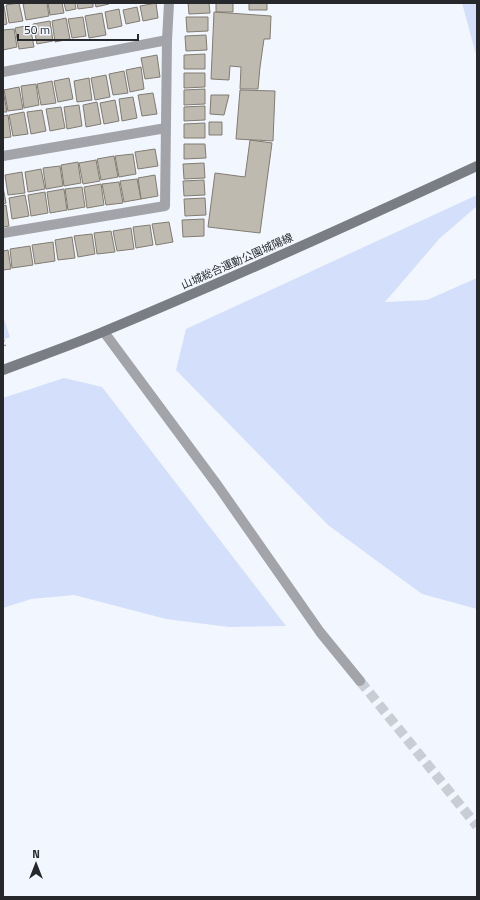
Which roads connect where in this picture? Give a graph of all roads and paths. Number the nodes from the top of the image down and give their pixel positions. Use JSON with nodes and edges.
{"nodes":[{"id":1,"x":169,"y":3,"type":"edge"},
{"id":2,"x":167,"y":40,"type":"junction"},
{"id":3,"x":3,"y":72,"type":"edge"},
{"id":4,"x":166,"y":128,"type":"junction"},
{"id":5,"x":3,"y":156,"type":"edge"},
{"id":6,"x":477,"y":166,"type":"edge"},
{"id":7,"x":3,"y":233,"type":"edge"},
{"id":8,"x":104,"y":332,"type":"junction"},
{"id":9,"x":3,"y":340,"type":"edge"},
{"id":10,"x":5,"y":346,"type":"dead end"},
{"id":11,"x":3,"y":370,"type":"edge"},
{"id":12,"x":360,"y":681,"type":"tunnel mouth"}],
"edges":[{"from":1,"to":2,"type":"street"},
{"from":2,"to":3,"type":"street"},
{"from":2,"to":4,"type":"street"},
{"from":4,"to":5,"type":"street"},
{"from":4,"to":7,"type":"street"},
{"from":6,"to":8,"type":"main road","name":"山城総合運動公園城陽線"},
{"from":8,"to":11,"type":"main road","name":"山城総合運動公園城陽線"},
{"from":8,"to":12,"type":"street"},
{"from":9,"to":10,"type":"path"}]}
